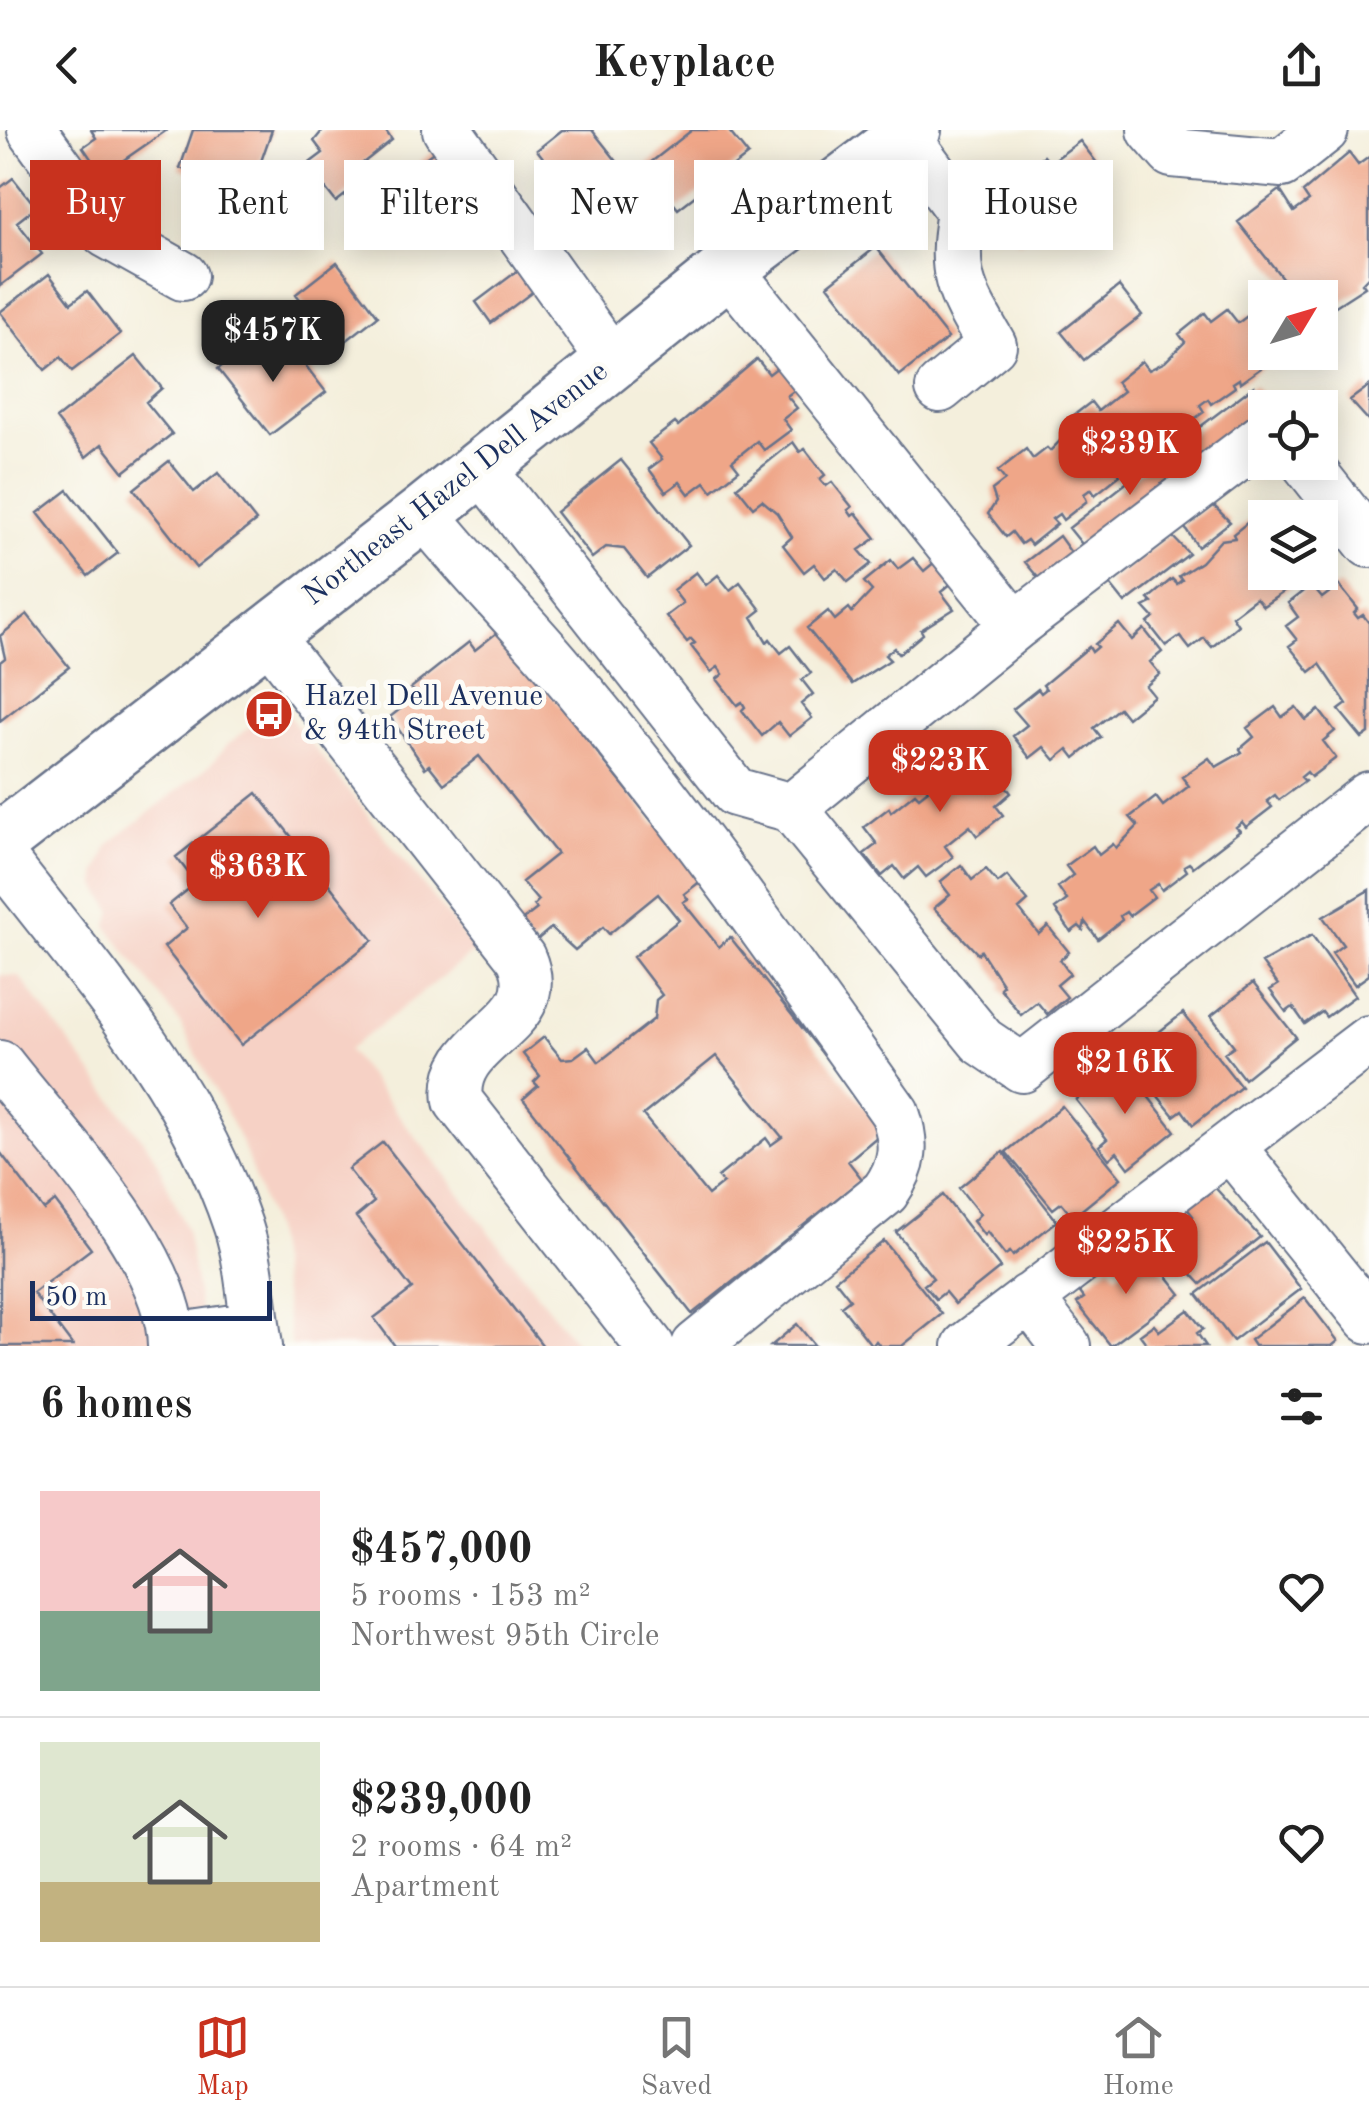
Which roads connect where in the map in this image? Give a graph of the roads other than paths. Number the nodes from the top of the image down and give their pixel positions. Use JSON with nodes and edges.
{"nodes":[{"id":1,"x":32,"y":130,"type":"edge"},
{"id":2,"x":446,"y":130,"type":"edge"},
{"id":3,"x":1152,"y":130,"type":"edge"},
{"id":4,"x":1324,"y":130,"type":"edge"},
{"id":5,"x":909,"y":133,"type":"edge"},
{"id":6,"x":728,"y":269,"type":"junction"},
{"id":7,"x":183,"y":276,"type":"dead end"},
{"id":8,"x":612,"y":362,"type":"junction"},
{"id":9,"x":940,"y":388,"type":"dead end"},
{"id":10,"x":1248,"y":449,"type":"edge"},
{"id":11,"x":480,"y":466,"type":"junction"},
{"id":12,"x":1319,"y":480,"type":"edge"},
{"id":13,"x":424,"y":512,"type":"junction"},
{"id":14,"x":1369,"y":543,"type":"edge"},
{"id":15,"x":1015,"y":626,"type":"junction"},
{"id":16,"x":266,"y":633,"type":"junction"},
{"id":17,"x":1369,"y":796,"type":"edge"},
{"id":18,"x":792,"y":808,"type":"junction"},
{"id":19,"x":0,"y":841,"type":"edge"},
{"id":20,"x":0,"y":856,"type":"edge"},
{"id":21,"x":1369,"y":1040,"type":"edge"},
{"id":22,"x":0,"y":1065,"type":"edge"},
{"id":23,"x":1230,"y":1146,"type":"junction"},
{"id":24,"x":1029,"y":1298,"type":"junction"},
{"id":25,"x":1369,"y":1319,"type":"edge"},
{"id":26,"x":256,"y":1336,"type":"edge"},
{"id":27,"x":172,"y":1342,"type":"edge"},
{"id":28,"x":650,"y":1346,"type":"edge"},
{"id":29,"x":696,"y":1346,"type":"edge"},
{"id":30,"x":966,"y":1346,"type":"edge"},
{"id":31,"x":1066,"y":1346,"type":"edge"}],
"edges":[{"from":1,"to":7,"type":"street"},
{"from":2,"to":8,"type":"street"},
{"from":3,"to":4,"type":"street"},
{"from":5,"to":6,"type":"main road","name":"Northeast Hazel Dell Avenue"},
{"from":5,"to":9,"type":"street"},
{"from":6,"to":8,"type":"main road","name":"Northeast Hazel Dell Avenue"},
{"from":6,"to":15,"type":"street"},
{"from":8,"to":11,"type":"main road","name":"Northeast Hazel Dell Avenue"},
{"from":10,"to":15,"type":"street"},
{"from":11,"to":13,"type":"main road","name":"Northeast Hazel Dell Avenue"},
{"from":11,"to":18,"type":"street"},
{"from":12,"to":14,"type":"street"},
{"from":13,"to":16,"type":"main road","name":"Northeast Hazel Dell Avenue"},
{"from":13,"to":29,"type":"street"},
{"from":15,"to":18,"type":"street"},
{"from":16,"to":19,"type":"main road","name":"Northeast Hazel Dell Avenue"},
{"from":16,"to":28,"type":"street"},
{"from":17,"to":18,"type":"street"},
{"from":20,"to":26,"type":"street"},
{"from":21,"to":23,"type":"street"},
{"from":22,"to":27,"type":"street"},
{"from":23,"to":24,"type":"street"},
{"from":23,"to":25,"type":"street"},
{"from":24,"to":30,"type":"street"},
{"from":24,"to":31,"type":"street"},
{"from":26,"to":27,"type":"street"}]}
